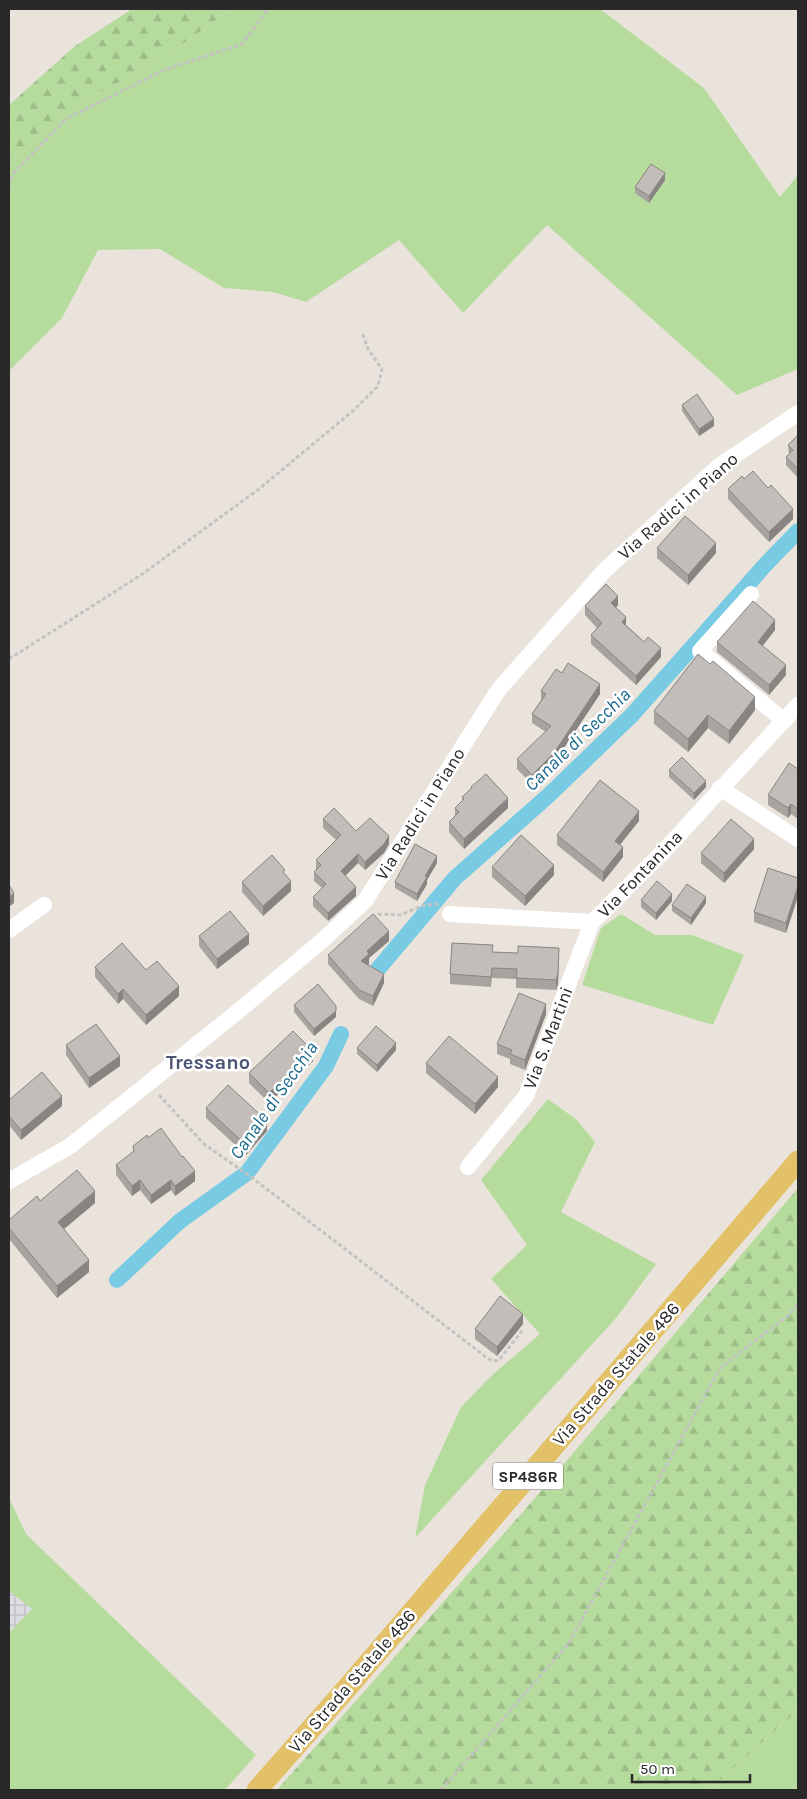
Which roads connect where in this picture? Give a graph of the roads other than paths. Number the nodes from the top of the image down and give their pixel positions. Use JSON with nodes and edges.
{"nodes":[{"id":1,"x":798,"y":412,"type":"edge"},
{"id":2,"x":751,"y":594,"type":"dead end"},
{"id":3,"x":798,"y":705,"type":"edge"},
{"id":4,"x":784,"y":721,"type":"junction"},
{"id":5,"x":720,"y":788,"type":"junction"},
{"id":6,"x":798,"y":839,"type":"edge"},
{"id":7,"x":44,"y":905,"type":"dead end"},
{"id":8,"x":446,"y":909,"type":"road end"},
{"id":9,"x":592,"y":922,"type":"junction"},
{"id":10,"x":9,"y":930,"type":"edge"},
{"id":11,"x":798,"y":1161,"type":"edge"},
{"id":12,"x":468,"y":1167,"type":"dead end"},
{"id":13,"x":9,"y":1181,"type":"edge"},
{"id":14,"x":257,"y":1790,"type":"edge"}],
"edges":[{"from":1,"to":13,"type":"street","name":"Via Radici in Piano"},
{"from":2,"to":4,"type":"street"},
{"from":3,"to":4,"type":"street","name":"Via Fontanina"},
{"from":4,"to":5,"type":"street","name":"Via Fontanina"},
{"from":5,"to":6,"type":"street"},
{"from":5,"to":9,"type":"street","name":"Via Fontanina"},
{"from":7,"to":10,"type":"street"},
{"from":8,"to":9,"type":"street","name":"Via Fontanina"},
{"from":9,"to":12,"type":"street","name":"Via S. Martini"},
{"from":11,"to":14,"type":"main road","name":"Via Strada Statale 486","number":"SP486R"}]}
